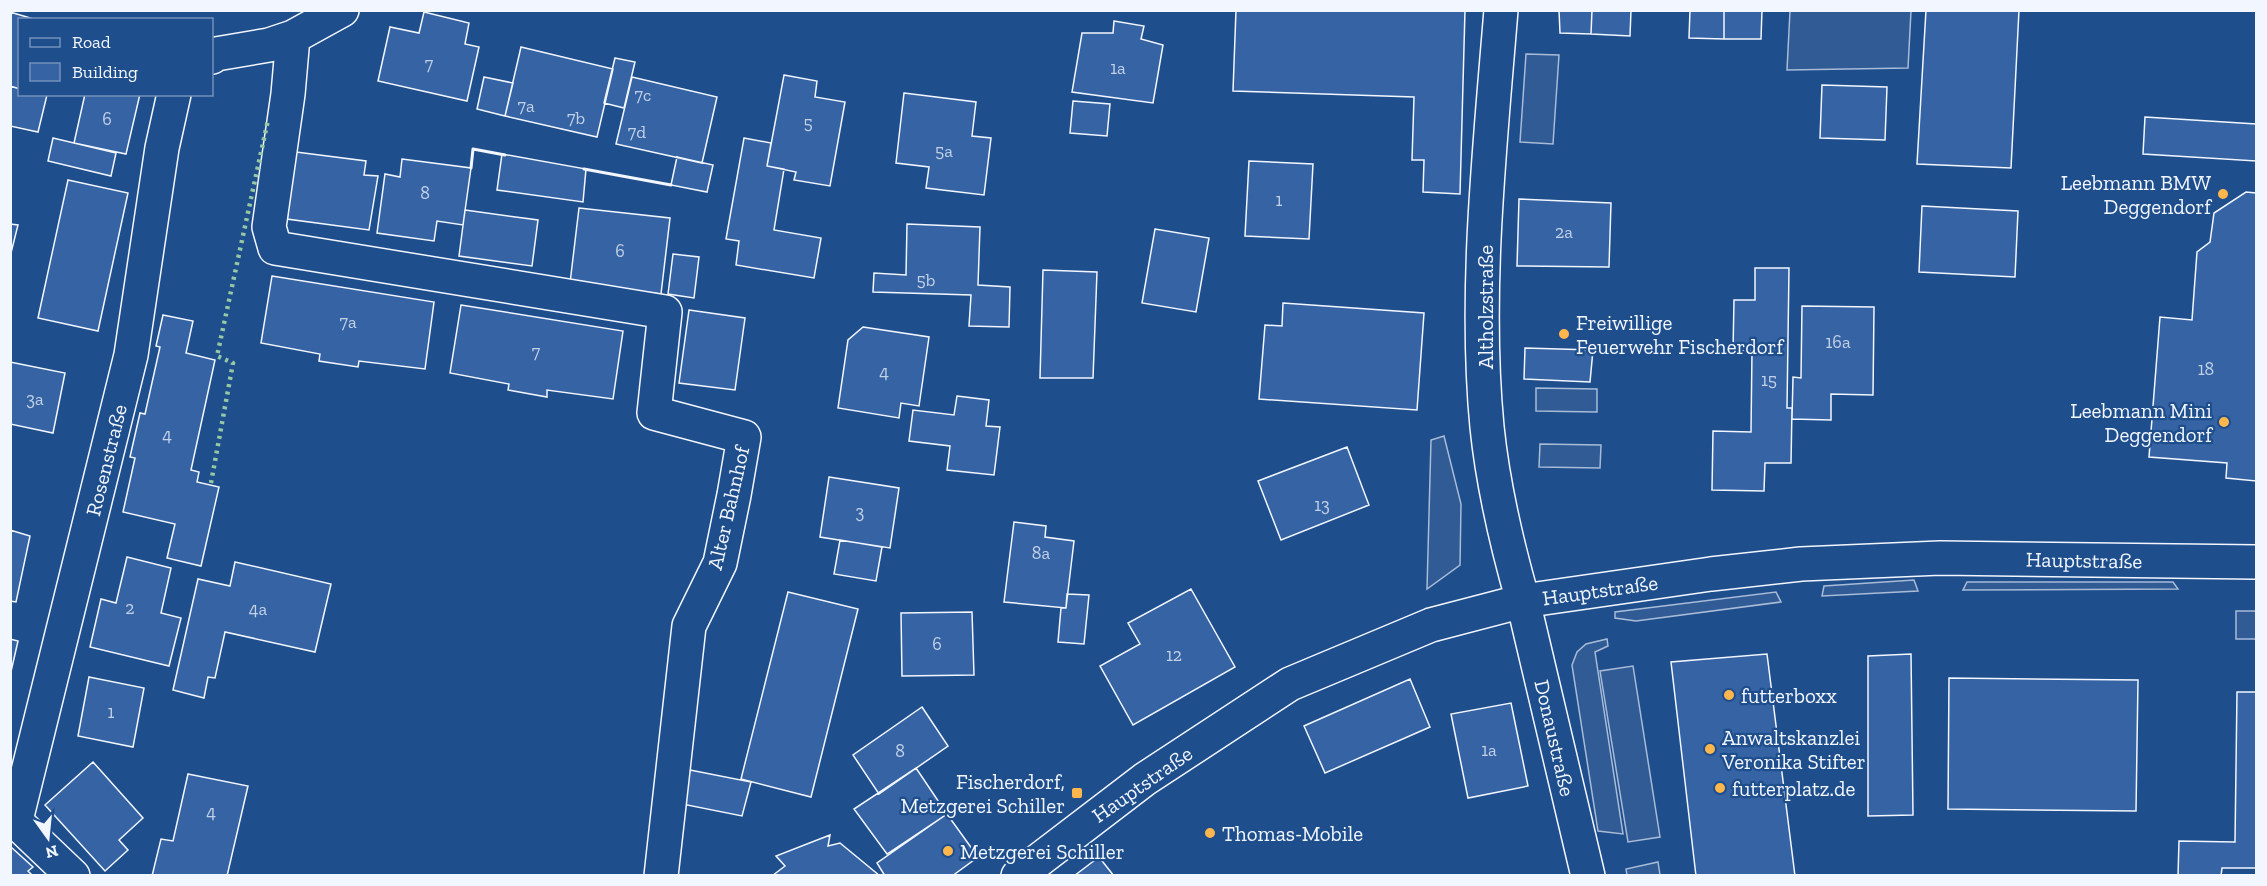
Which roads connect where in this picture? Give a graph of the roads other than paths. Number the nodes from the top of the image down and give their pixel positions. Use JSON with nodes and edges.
{"nodes":[{"id":1,"x":342,"y":10,"type":"edge"},
{"id":2,"x":1501,"y":10,"type":"edge"},
{"id":3,"x":293,"y":37,"type":"junction"},
{"id":4,"x":213,"y":56,"type":"edge"},
{"id":5,"x":174,"y":96,"type":"edge"},
{"id":6,"x":2256,"y":562,"type":"edge"},
{"id":7,"x":1523,"y":601,"type":"junction"},
{"id":8,"x":13,"y":818,"type":"edge"},
{"id":9,"x":73,"y":876,"type":"edge"},
{"id":10,"x":661,"y":876,"type":"edge"},
{"id":11,"x":1018,"y":876,"type":"edge"},
{"id":12,"x":1587,"y":876,"type":"edge"}],
"edges":[{"from":1,"to":3,"type":"street"},
{"from":2,"to":7,"type":"street","name":"Altholzstraße"},
{"from":3,"to":4,"type":"street"},
{"from":3,"to":10,"type":"street","name":"Alter Bahnhof"},
{"from":5,"to":8,"type":"street","name":"Rosenstraße"},
{"from":6,"to":7,"type":"street","name":"Hauptstraße"},
{"from":7,"to":11,"type":"street","name":"Hauptstraße"},
{"from":7,"to":12,"type":"street","name":"Donaustraße"},
{"from":8,"to":9,"type":"street"}]}
